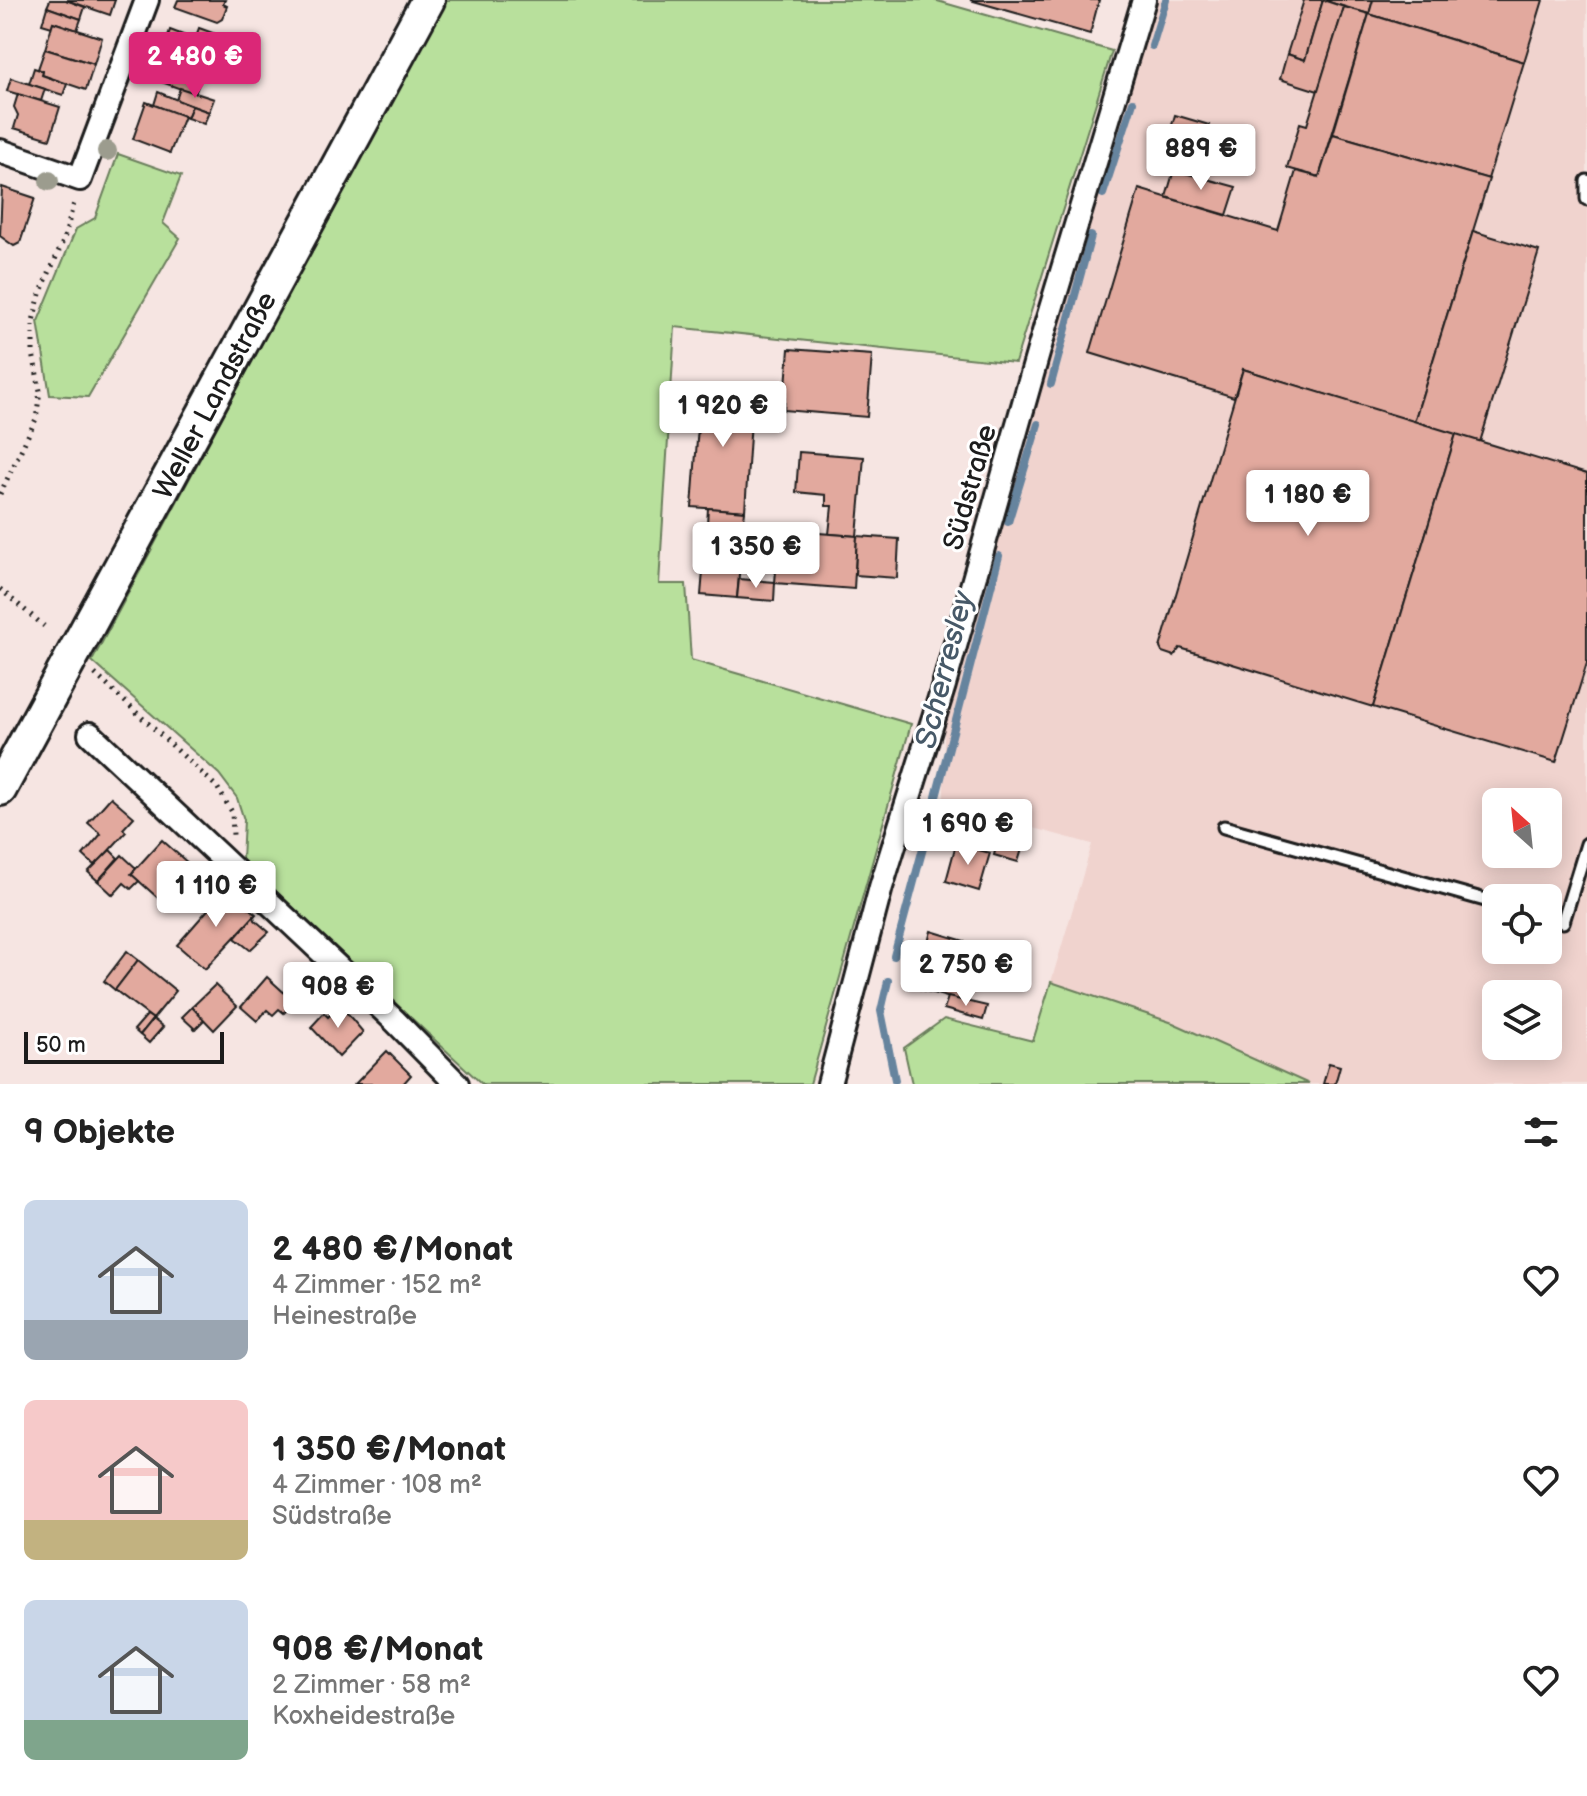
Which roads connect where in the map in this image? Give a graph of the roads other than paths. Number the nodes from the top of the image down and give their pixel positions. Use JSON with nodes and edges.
{"nodes":[{"id":1,"x":147,"y":0,"type":"edge"},
{"id":2,"x":428,"y":0,"type":"edge"},
{"id":3,"x":1144,"y":0,"type":"edge"},
{"id":4,"x":0,"y":151,"type":"edge"},
{"id":5,"x":1587,"y":181,"type":"edge"},
{"id":6,"x":1587,"y":199,"type":"edge"},
{"id":7,"x":90,"y":734,"type":"dead end"},
{"id":8,"x":0,"y":789,"type":"edge"},
{"id":9,"x":1224,"y":827,"type":"dead end"},
{"id":10,"x":1587,"y":844,"type":"edge"},
{"id":11,"x":1482,"y":899,"type":"edge"},
{"id":12,"x":1562,"y":922,"type":"edge"},
{"id":13,"x":457,"y":1084,"type":"edge"},
{"id":14,"x":829,"y":1084,"type":"edge"}],
"edges":[{"from":1,"to":4,"type":"street"},
{"from":2,"to":8,"type":"main road","name":"Weller Landstraße"},
{"from":3,"to":14,"type":"street","name":"Südstraße"},
{"from":5,"to":6,"type":"lane"},
{"from":7,"to":13,"type":"street"},
{"from":9,"to":11,"type":"lane"},
{"from":10,"to":12,"type":"lane"}]}
